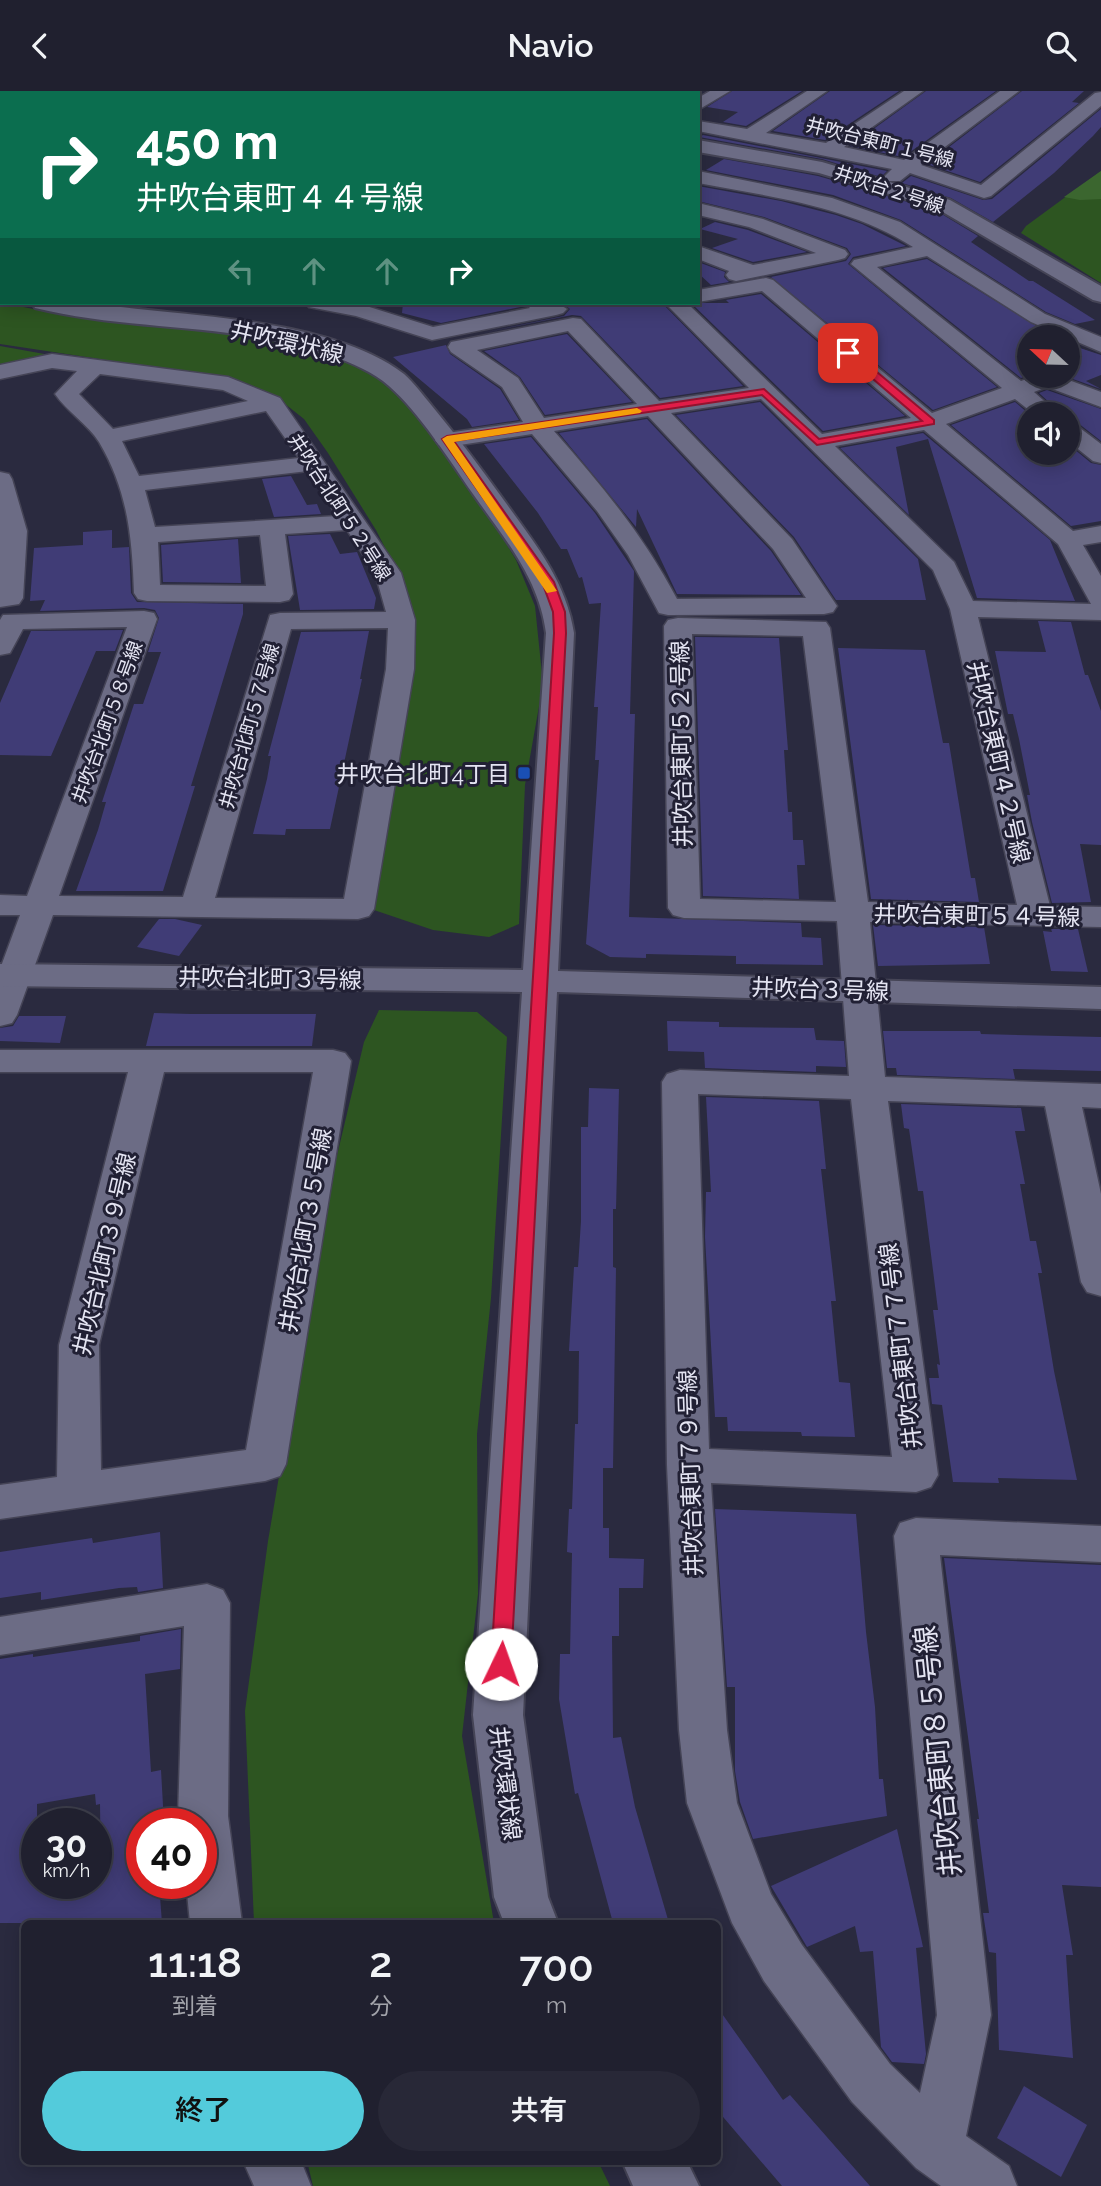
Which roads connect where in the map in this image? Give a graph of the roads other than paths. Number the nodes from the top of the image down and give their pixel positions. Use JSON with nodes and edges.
{"nodes":[{"id":1,"x":722,"y":91,"type":"edge"},
{"id":2,"x":820,"y":91,"type":"edge"},
{"id":3,"x":915,"y":91,"type":"edge"},
{"id":4,"x":1011,"y":91,"type":"edge"},
{"id":5,"x":1101,"y":96,"type":"edge"},
{"id":6,"x":700,"y":104,"type":"edge"},
{"id":7,"x":700,"y":126,"type":"edge"},
{"id":8,"x":750,"y":135,"type":"junction"},
{"id":9,"x":700,"y":146,"type":"edge"},
{"id":10,"x":829,"y":149,"type":"junction"},
{"id":11,"x":909,"y":167,"type":"junction"},
{"id":12,"x":700,"y":177,"type":"edge"},
{"id":13,"x":882,"y":184,"type":"junction"},
{"id":14,"x":700,"y":209,"type":"edge"},
{"id":15,"x":929,"y":250,"type":"junction"},
{"id":16,"x":700,"y":253,"type":"edge"},
{"id":17,"x":752,"y":272,"type":"junction"},
{"id":18,"x":700,"y":282,"type":"edge"},
{"id":19,"x":1101,"y":295,"type":"edge"},
{"id":20,"x":700,"y":296,"type":"edge"},
{"id":21,"x":52,"y":305,"type":"edge"},
{"id":22,"x":340,"y":305,"type":"edge"},
{"id":23,"x":542,"y":305,"type":"edge"},
{"id":24,"x":677,"y":305,"type":"edge"},
{"id":25,"x":365,"y":307,"type":"edge"},
{"id":26,"x":1043,"y":325,"type":"edge"},
{"id":27,"x":95,"y":366,"type":"junction"},
{"id":28,"x":1080,"y":368,"type":"edge"},
{"id":29,"x":0,"y":372,"type":"edge"},
{"id":30,"x":1026,"y":389,"type":"edge"},
{"id":31,"x":764,"y":392,"type":"junction"},
{"id":32,"x":1020,"y":392,"type":"junction"},
{"id":33,"x":1101,"y":400,"type":"edge"},
{"id":34,"x":1033,"y":402,"type":"edge"},
{"id":35,"x":272,"y":403,"type":"junction"},
{"id":36,"x":654,"y":408,"type":"junction"},
{"id":37,"x":930,"y":422,"type":"junction"},
{"id":38,"x":538,"y":427,"type":"junction"},
{"id":39,"x":108,"y":437,"type":"junction"},
{"id":40,"x":447,"y":439,"type":"junction"},
{"id":41,"x":1080,"y":439,"type":"edge"},
{"id":42,"x":817,"y":442,"type":"junction"},
{"id":43,"x":1101,"y":456,"type":"edge"},
{"id":44,"x":315,"y":463,"type":"junction"},
{"id":45,"x":0,"y":479,"type":"edge"},
{"id":46,"x":131,"y":484,"type":"junction"},
{"id":47,"x":354,"y":522,"type":"junction"},
{"id":48,"x":272,"y":529,"type":"junction"},
{"id":49,"x":1101,"y":534,"type":"edge"},
{"id":50,"x":145,"y":535,"type":"junction"},
{"id":51,"x":1068,"y":540,"type":"junction"},
{"id":52,"x":0,"y":599,"type":"edge"},
{"id":53,"x":1101,"y":599,"type":"edge"},
{"id":54,"x":963,"y":609,"type":"junction"},
{"id":55,"x":1101,"y":612,"type":"edge"},
{"id":56,"x":402,"y":621,"type":"junction"},
{"id":57,"x":0,"y":647,"type":"edge"},
{"id":58,"x":0,"y":905,"type":"edge"},
{"id":59,"x":41,"y":905,"type":"junction"},
{"id":60,"x":196,"y":907,"type":"junction"},
{"id":61,"x":853,"y":912,"type":"junction"},
{"id":62,"x":1036,"y":916,"type":"junction"},
{"id":63,"x":1101,"y":918,"type":"edge"},
{"id":64,"x":7,"y":975,"type":"edge"},
{"id":65,"x":540,"y":981,"type":"junction"},
{"id":66,"x":860,"y":990,"type":"junction"},
{"id":67,"x":1101,"y":998,"type":"edge"},
{"id":68,"x":0,"y":1015,"type":"edge"},
{"id":69,"x":0,"y":1061,"type":"edge"},
{"id":70,"x":149,"y":1061,"type":"junction"},
{"id":71,"x":868,"y":1088,"type":"junction"},
{"id":72,"x":1081,"y":1096,"type":"edge"},
{"id":73,"x":1101,"y":1282,"type":"edge"},
{"id":74,"x":688,"y":1465,"type":"junction"},
{"id":75,"x":79,"y":1491,"type":"junction"},
{"id":76,"x":0,"y":1502,"type":"edge"},
{"id":77,"x":1101,"y":1544,"type":"edge"},
{"id":78,"x":0,"y":1636,"type":"edge"},
{"id":79,"x":216,"y":1920,"type":"edge"},
{"id":80,"x":530,"y":1920,"type":"edge"},
{"id":81,"x":936,"y":2148,"type":"junction"},
{"id":82,"x":273,"y":2165,"type":"edge"},
{"id":83,"x":653,"y":2165,"type":"edge"},
{"id":84,"x":283,"y":2186,"type":"edge"},
{"id":85,"x":669,"y":2186,"type":"edge"},
{"id":86,"x":989,"y":2186,"type":"edge"}],
"edges":[{"from":1,"to":6,"type":"street"},
{"from":2,"to":8,"type":"street"},
{"from":3,"to":10,"type":"street"},
{"from":4,"to":11,"type":"street"},
{"from":5,"to":11,"type":"street","name":"井吹台東町１号線"},
{"from":7,"to":8,"type":"street","name":"井吹台東町１号線"},
{"from":8,"to":10,"type":"street","name":"井吹台東町１号線"},
{"from":9,"to":13,"type":"street","name":"井吹台２号線"},
{"from":10,"to":11,"type":"street","name":"井吹台東町１号線"},
{"from":11,"to":13,"type":"street"},
{"from":12,"to":15,"type":"street"},
{"from":13,"to":19,"type":"street","name":"井吹台２号線"},
{"from":14,"to":17,"type":"street"},
{"from":15,"to":26,"type":"street"},
{"from":15,"to":32,"type":"street"},
{"from":16,"to":17,"type":"street"},
{"from":17,"to":18,"type":"street"},
{"from":20,"to":37,"type":"street"},
{"from":21,"to":40,"type":"street","name":"井吹環状線"},
{"from":22,"to":25,"type":"street"},
{"from":23,"to":25,"type":"street"},
{"from":24,"to":31,"type":"street","name":"井吹台東町４２号線"},
{"from":27,"to":29,"type":"street"},
{"from":27,"to":35,"type":"street"},
{"from":27,"to":39,"type":"street"},
{"from":28,"to":33,"type":"street"},
{"from":30,"to":32,"type":"street"},
{"from":31,"to":36,"type":"street"},
{"from":31,"to":42,"type":"street","name":"井吹台東町４２号線"},
{"from":32,"to":34,"type":"street"},
{"from":32,"to":37,"type":"street"},
{"from":35,"to":39,"type":"street"},
{"from":35,"to":44,"type":"street","name":"井吹台北町５２号線"},
{"from":36,"to":38,"type":"street"},
{"from":36,"to":38,"type":"street"},
{"from":36,"to":38,"type":"street"},
{"from":37,"to":42,"type":"street"},
{"from":37,"to":51,"type":"street"},
{"from":38,"to":40,"type":"street"},
{"from":39,"to":46,"type":"street"},
{"from":40,"to":65,"type":"street","name":"井吹環状線"},
{"from":41,"to":43,"type":"street"},
{"from":42,"to":54,"type":"street","name":"井吹台東町４２号線"},
{"from":44,"to":46,"type":"street"},
{"from":44,"to":47,"type":"street","name":"井吹台北町５２号線"},
{"from":45,"to":52,"type":"street"},
{"from":46,"to":50,"type":"street"},
{"from":47,"to":48,"type":"street"},
{"from":47,"to":56,"type":"street","name":"井吹台北町５２号線"},
{"from":48,"to":50,"type":"street"},
{"from":48,"to":50,"type":"street"},
{"from":49,"to":51,"type":"street"},
{"from":51,"to":53,"type":"street"},
{"from":54,"to":55,"type":"street"},
{"from":54,"to":62,"type":"street","name":"井吹台東町４２号線"},
{"from":56,"to":60,"type":"street","name":"井吹台北町５７号線"},
{"from":56,"to":60,"type":"street","name":"井吹台北町５２号線"},
{"from":57,"to":59,"type":"street","name":"井吹台北町５８号線"},
{"from":58,"to":59,"type":"street","name":"井吹台北町５２号線"},
{"from":59,"to":60,"type":"street","name":"井吹台北町５２号線"},
{"from":59,"to":64,"type":"street","name":"井吹台北町５８号線"},
{"from":61,"to":61,"type":"street","name":"井吹台東町５２号線"},
{"from":61,"to":62,"type":"street","name":"井吹台東町５４号線"},
{"from":61,"to":66,"type":"street","name":"井吹台東町５２号線"},
{"from":62,"to":63,"type":"street","name":"井吹台東町５４号線"},
{"from":64,"to":65,"type":"street","name":"井吹台北町３号線"},
{"from":64,"to":68,"type":"street"},
{"from":65,"to":66,"type":"street","name":"井吹台３号線"},
{"from":65,"to":80,"type":"street","name":"井吹環状線"},
{"from":66,"to":67,"type":"street","name":"井吹台３号線"},
{"from":66,"to":71,"type":"street","name":"井吹台東町７７号線"},
{"from":69,"to":70,"type":"street","name":"井吹台北町３５号線"},
{"from":70,"to":75,"type":"street","name":"井吹台北町３９号線"},
{"from":70,"to":75,"type":"street","name":"井吹台北町３５号線"},
{"from":71,"to":72,"type":"street","name":"井吹台東町７９号線"},
{"from":71,"to":74,"type":"street","name":"井吹台東町７９号線"},
{"from":71,"to":74,"type":"street","name":"井吹台東町７７号線"},
{"from":72,"to":73,"type":"street"},
{"from":74,"to":81,"type":"street","name":"井吹台東町７９号線"},
{"from":75,"to":76,"type":"street","name":"井吹台北町３５号線"},
{"from":77,"to":81,"type":"street","name":"井吹台東町８５号線"},
{"from":78,"to":79,"type":"street"},
{"from":81,"to":86,"type":"street","name":"井吹台東町７９号線"},
{"from":82,"to":84,"type":"street"},
{"from":83,"to":85,"type":"street"}]}
